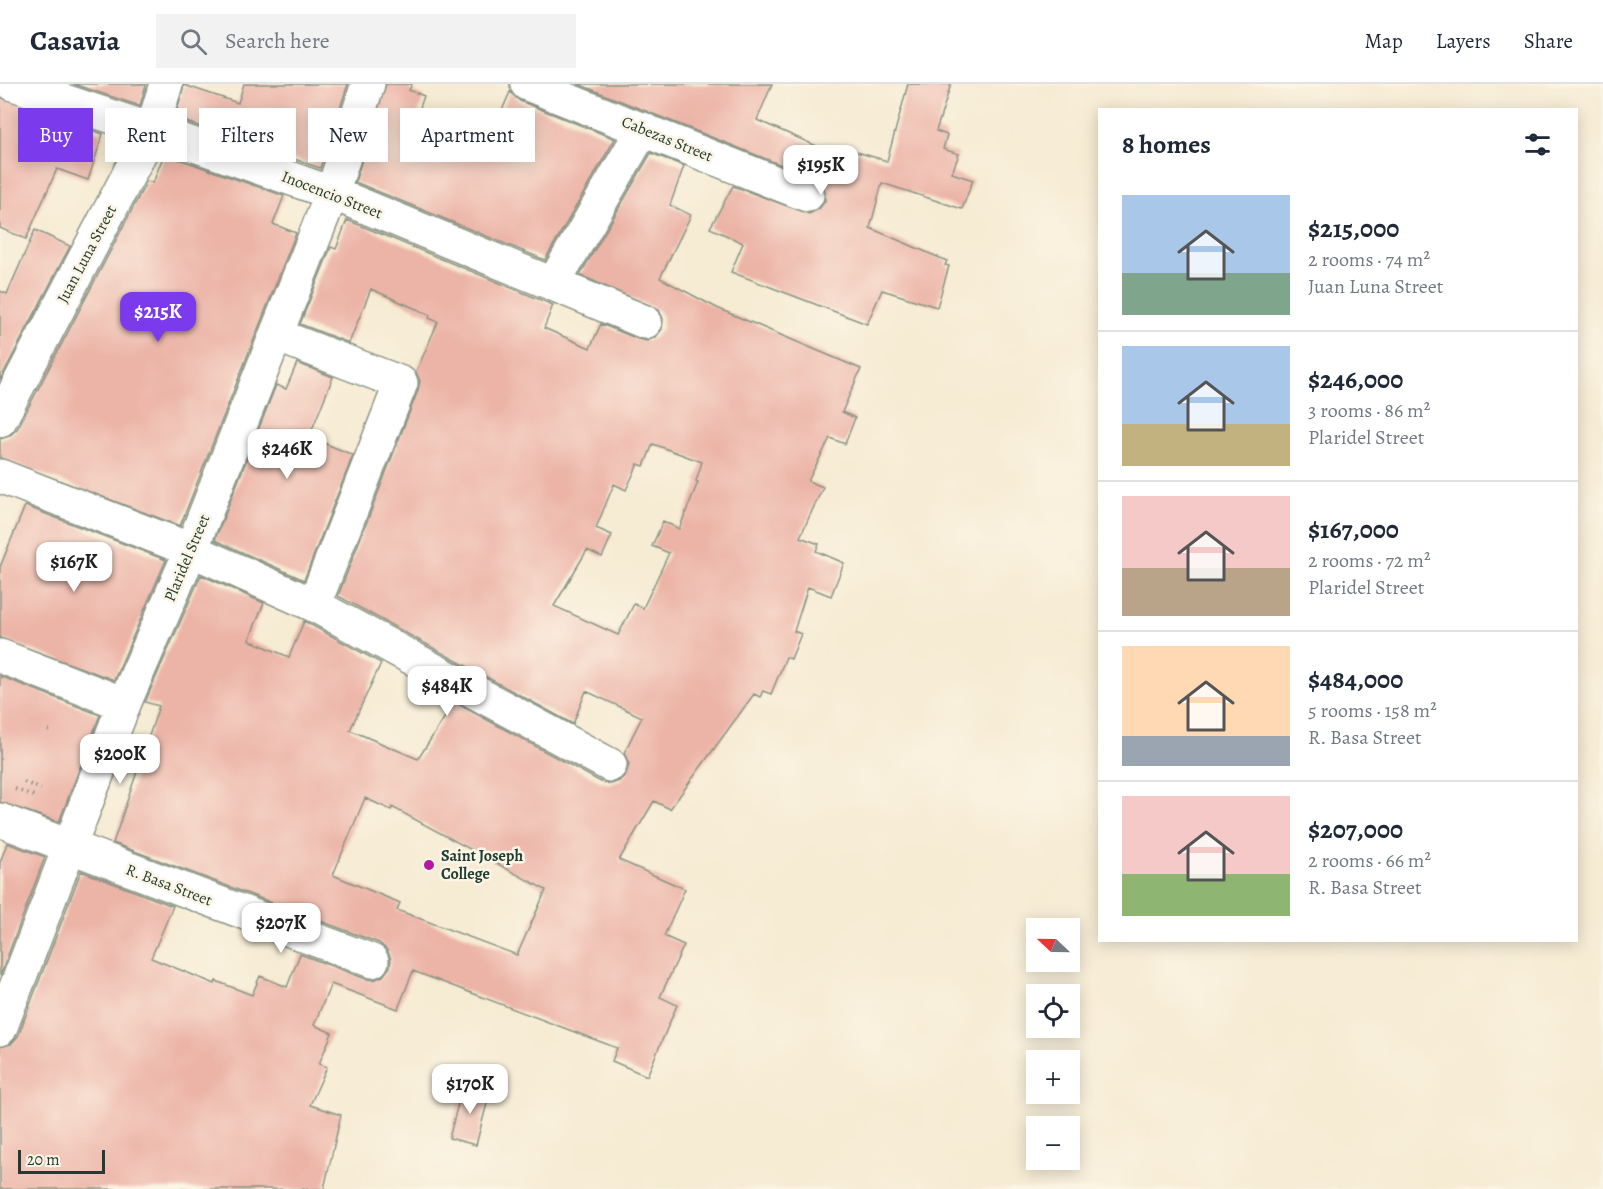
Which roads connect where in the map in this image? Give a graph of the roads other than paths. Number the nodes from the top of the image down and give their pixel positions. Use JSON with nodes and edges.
{"nodes":[{"id":1,"x":13,"y":84,"type":"edge"},
{"id":2,"x":166,"y":84,"type":"edge"},
{"id":3,"x":368,"y":84,"type":"edge"},
{"id":4,"x":527,"y":84,"type":"edge"},
{"id":5,"x":159,"y":108,"type":"edge"},
{"id":6,"x":105,"y":114,"type":"edge"},
{"id":7,"x":643,"y":129,"type":"junction"},
{"id":8,"x":187,"y":142,"type":"edge"},
{"id":9,"x":135,"y":162,"type":"edge"},
{"id":10,"x":332,"y":193,"type":"junction"},
{"id":11,"x":807,"y":195,"type":"dead end"},
{"id":12,"x":553,"y":284,"type":"junction"},
{"id":13,"x":645,"y":322,"type":"dead end"},
{"id":14,"x":276,"y":335,"type":"junction"},
{"id":15,"x":0,"y":420,"type":"edge"},
{"id":16,"x":0,"y":476,"type":"edge"},
{"id":17,"x":191,"y":550,"type":"junction"},
{"id":18,"x":314,"y":604,"type":"junction"},
{"id":19,"x":0,"y":656,"type":"edge"},
{"id":20,"x":124,"y":704,"type":"junction"},
{"id":21,"x":610,"y":765,"type":"dead end"},
{"id":22,"x":0,"y":820,"type":"edge"},
{"id":23,"x":69,"y":847,"type":"junction"},
{"id":24,"x":372,"y":961,"type":"dead end"},
{"id":25,"x":0,"y":1029,"type":"edge"}],
"edges":[{"from":1,"to":6,"type":"street","name":"Inocencio Street"},
{"from":2,"to":5,"type":"street","name":"Juan Luna Street"},
{"from":3,"to":10,"type":"street","name":"Plaridel Street"},
{"from":4,"to":7,"type":"street","name":"Cabezas Street"},
{"from":7,"to":11,"type":"street","name":"Cabezas Street"},
{"from":7,"to":12,"type":"street"},
{"from":8,"to":10,"type":"street","name":"Inocencio Street"},
{"from":9,"to":15,"type":"street","name":"Juan Luna Street"},
{"from":10,"to":12,"type":"street","name":"Inocencio Street"},
{"from":10,"to":14,"type":"street","name":"Plaridel Street"},
{"from":12,"to":13,"type":"street","name":"Inocencio Street"},
{"from":14,"to":17,"type":"street","name":"Plaridel Street"},
{"from":14,"to":18,"type":"street"},
{"from":16,"to":17,"type":"street"},
{"from":17,"to":18,"type":"street"},
{"from":17,"to":20,"type":"street","name":"Plaridel Street"},
{"from":18,"to":21,"type":"street"},
{"from":19,"to":20,"type":"street"},
{"from":20,"to":23,"type":"street","name":"Plaridel Street"},
{"from":22,"to":23,"type":"street","name":"R. Basa Street"},
{"from":23,"to":24,"type":"street","name":"R. Basa Street"},
{"from":23,"to":25,"type":"street","name":"Plaridel Street"}]}
